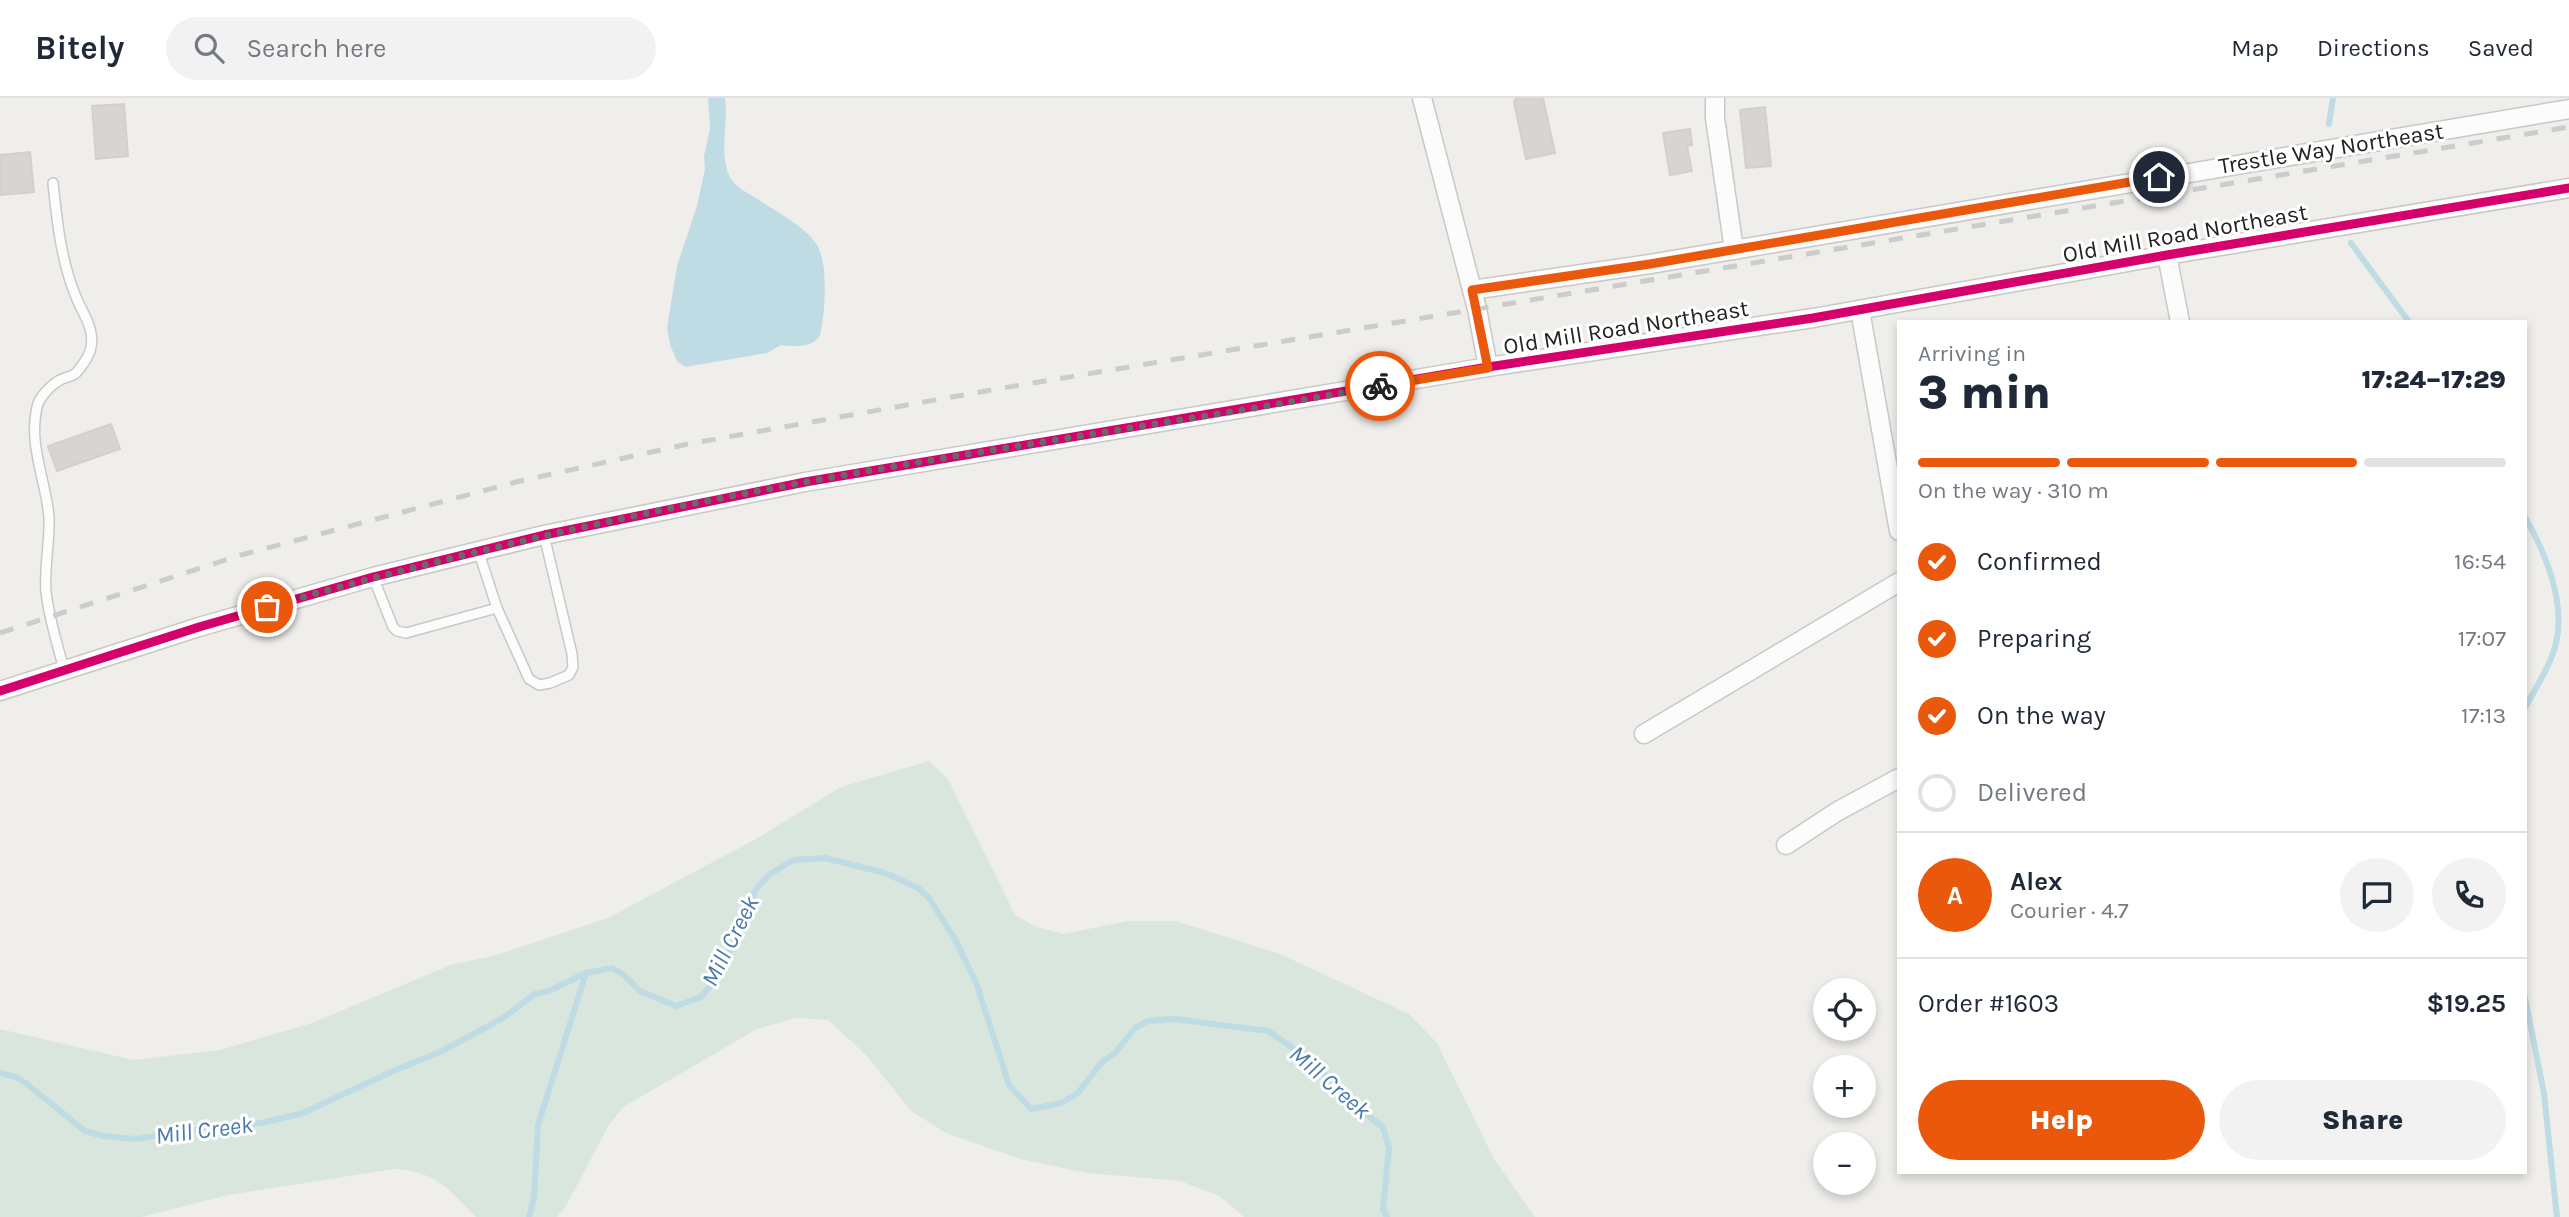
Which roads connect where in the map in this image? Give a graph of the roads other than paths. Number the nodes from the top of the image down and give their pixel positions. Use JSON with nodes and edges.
{"nodes":[{"id":1,"x":1422,"y":98,"type":"edge"},
{"id":2,"x":1716,"y":98,"type":"edge"},
{"id":3,"x":2569,"y":109,"type":"edge"},
{"id":4,"x":53,"y":183,"type":"dead end"},
{"id":5,"x":2569,"y":188,"type":"edge"},
{"id":6,"x":1734,"y":250,"type":"junction"},
{"id":7,"x":2167,"y":255,"type":"junction"},
{"id":8,"x":1472,"y":290,"type":"junction"},
{"id":9,"x":1860,"y":310,"type":"junction"},
{"id":10,"x":2180,"y":320,"type":"edge"},
{"id":11,"x":1488,"y":368,"type":"junction"},
{"id":12,"x":1897,"y":520,"type":"edge"},
{"id":13,"x":544,"y":535,"type":"junction"},
{"id":14,"x":478,"y":550,"type":"junction"},
{"id":15,"x":373,"y":577,"type":"junction"},
{"id":16,"x":1897,"y":583,"type":"edge"},
{"id":17,"x":497,"y":608,"type":"junction"},
{"id":18,"x":64,"y":670,"type":"junction"},
{"id":19,"x":0,"y":691,"type":"edge"},
{"id":20,"x":1644,"y":734,"type":"dead end"},
{"id":21,"x":1897,"y":779,"type":"edge"},
{"id":22,"x":1786,"y":845,"type":"dead end"}],
"edges":[{"from":1,"to":8,"type":"street"},
{"from":2,"to":6,"type":"street"},
{"from":3,"to":6,"type":"street","name":"Trestle Way Northeast"},
{"from":4,"to":18,"type":"lane"},
{"from":5,"to":7,"type":"street","name":"Old Mill Road Northeast"},
{"from":6,"to":8,"type":"street","name":"Trestle Way Northeast"},
{"from":7,"to":9,"type":"street","name":"Old Mill Road Northeast"},
{"from":7,"to":10,"type":"street"},
{"from":8,"to":11,"type":"street"},
{"from":9,"to":11,"type":"street","name":"Old Mill Road Northeast"},
{"from":9,"to":12,"type":"street"},
{"from":11,"to":13,"type":"street","name":"Old Mill Road Northeast"},
{"from":13,"to":14,"type":"street","name":"Old Mill Road Northeast"},
{"from":13,"to":17,"type":"lane"},
{"from":14,"to":15,"type":"street","name":"Old Mill Road Northeast"},
{"from":14,"to":17,"type":"lane"},
{"from":15,"to":17,"type":"lane"},
{"from":15,"to":18,"type":"street","name":"Old Mill Road Northeast"},
{"from":16,"to":20,"type":"street"},
{"from":18,"to":19,"type":"street","name":"Old Mill Road Northeast"},
{"from":21,"to":22,"type":"street"}]}
